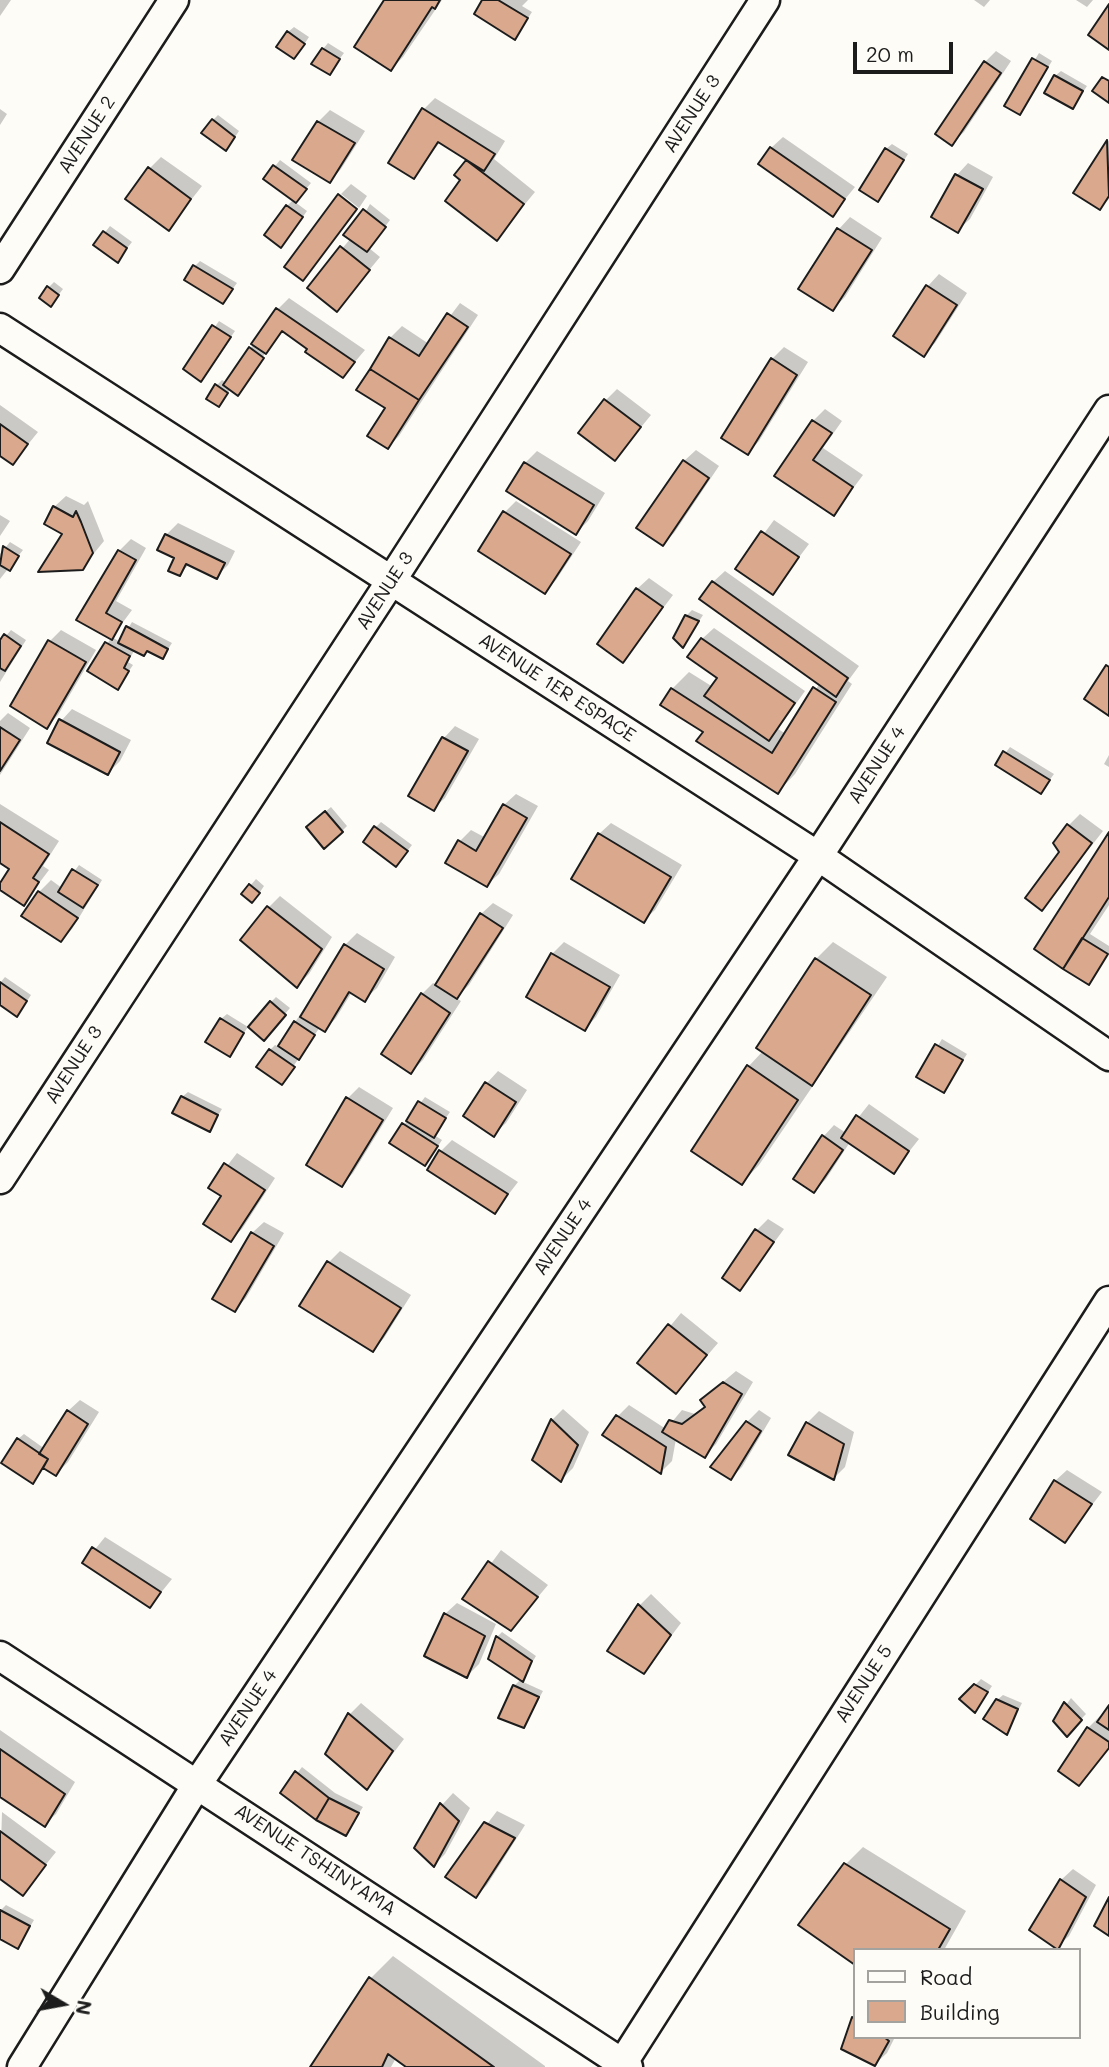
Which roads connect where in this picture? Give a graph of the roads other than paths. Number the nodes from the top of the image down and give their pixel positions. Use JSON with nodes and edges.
{"nodes":[{"id":1,"x":174,"y":0,"type":"edge"},
{"id":2,"x":765,"y":0,"type":"edge"},
{"id":3,"x":0,"y":269,"type":"edge"},
{"id":4,"x":0,"y":328,"type":"edge"},
{"id":5,"x":1109,"y":410,"type":"edge"},
{"id":6,"x":391,"y":581,"type":"junction"},
{"id":7,"x":818,"y":856,"type":"junction"},
{"id":8,"x":1109,"y":1056,"type":"edge"},
{"id":9,"x":0,"y":1178,"type":"edge"},
{"id":10,"x":1109,"y":1301,"type":"edge"},
{"id":11,"x":0,"y":1656,"type":"edge"},
{"id":12,"x":198,"y":1783,"type":"junction"},
{"id":13,"x":623,"y":2066,"type":"edge"},
{"id":14,"x":22,"y":2067,"type":"edge"}],
"edges":[{"from":1,"to":3,"type":"street","name":"AVENUE 2"},
{"from":2,"to":6,"type":"street","name":"AVENUE 3"},
{"from":4,"to":6,"type":"street","name":"AVENUE 1ER ESPACE"},
{"from":5,"to":7,"type":"street","name":"AVENUE 4"},
{"from":6,"to":7,"type":"street","name":"AVENUE 1ER ESPACE"},
{"from":6,"to":9,"type":"street","name":"AVENUE 3"},
{"from":7,"to":8,"type":"street","name":"AVENUE 1ER ESPACE"},
{"from":7,"to":12,"type":"street","name":"AVENUE 4"},
{"from":10,"to":13,"type":"street","name":"AVENUE 5"},
{"from":11,"to":12,"type":"street","name":"AVENUE TSHINYAMA"},
{"from":12,"to":13,"type":"street","name":"AVENUE TSHINYAMA"},
{"from":12,"to":14,"type":"street","name":"AVENUE 4"}]}
